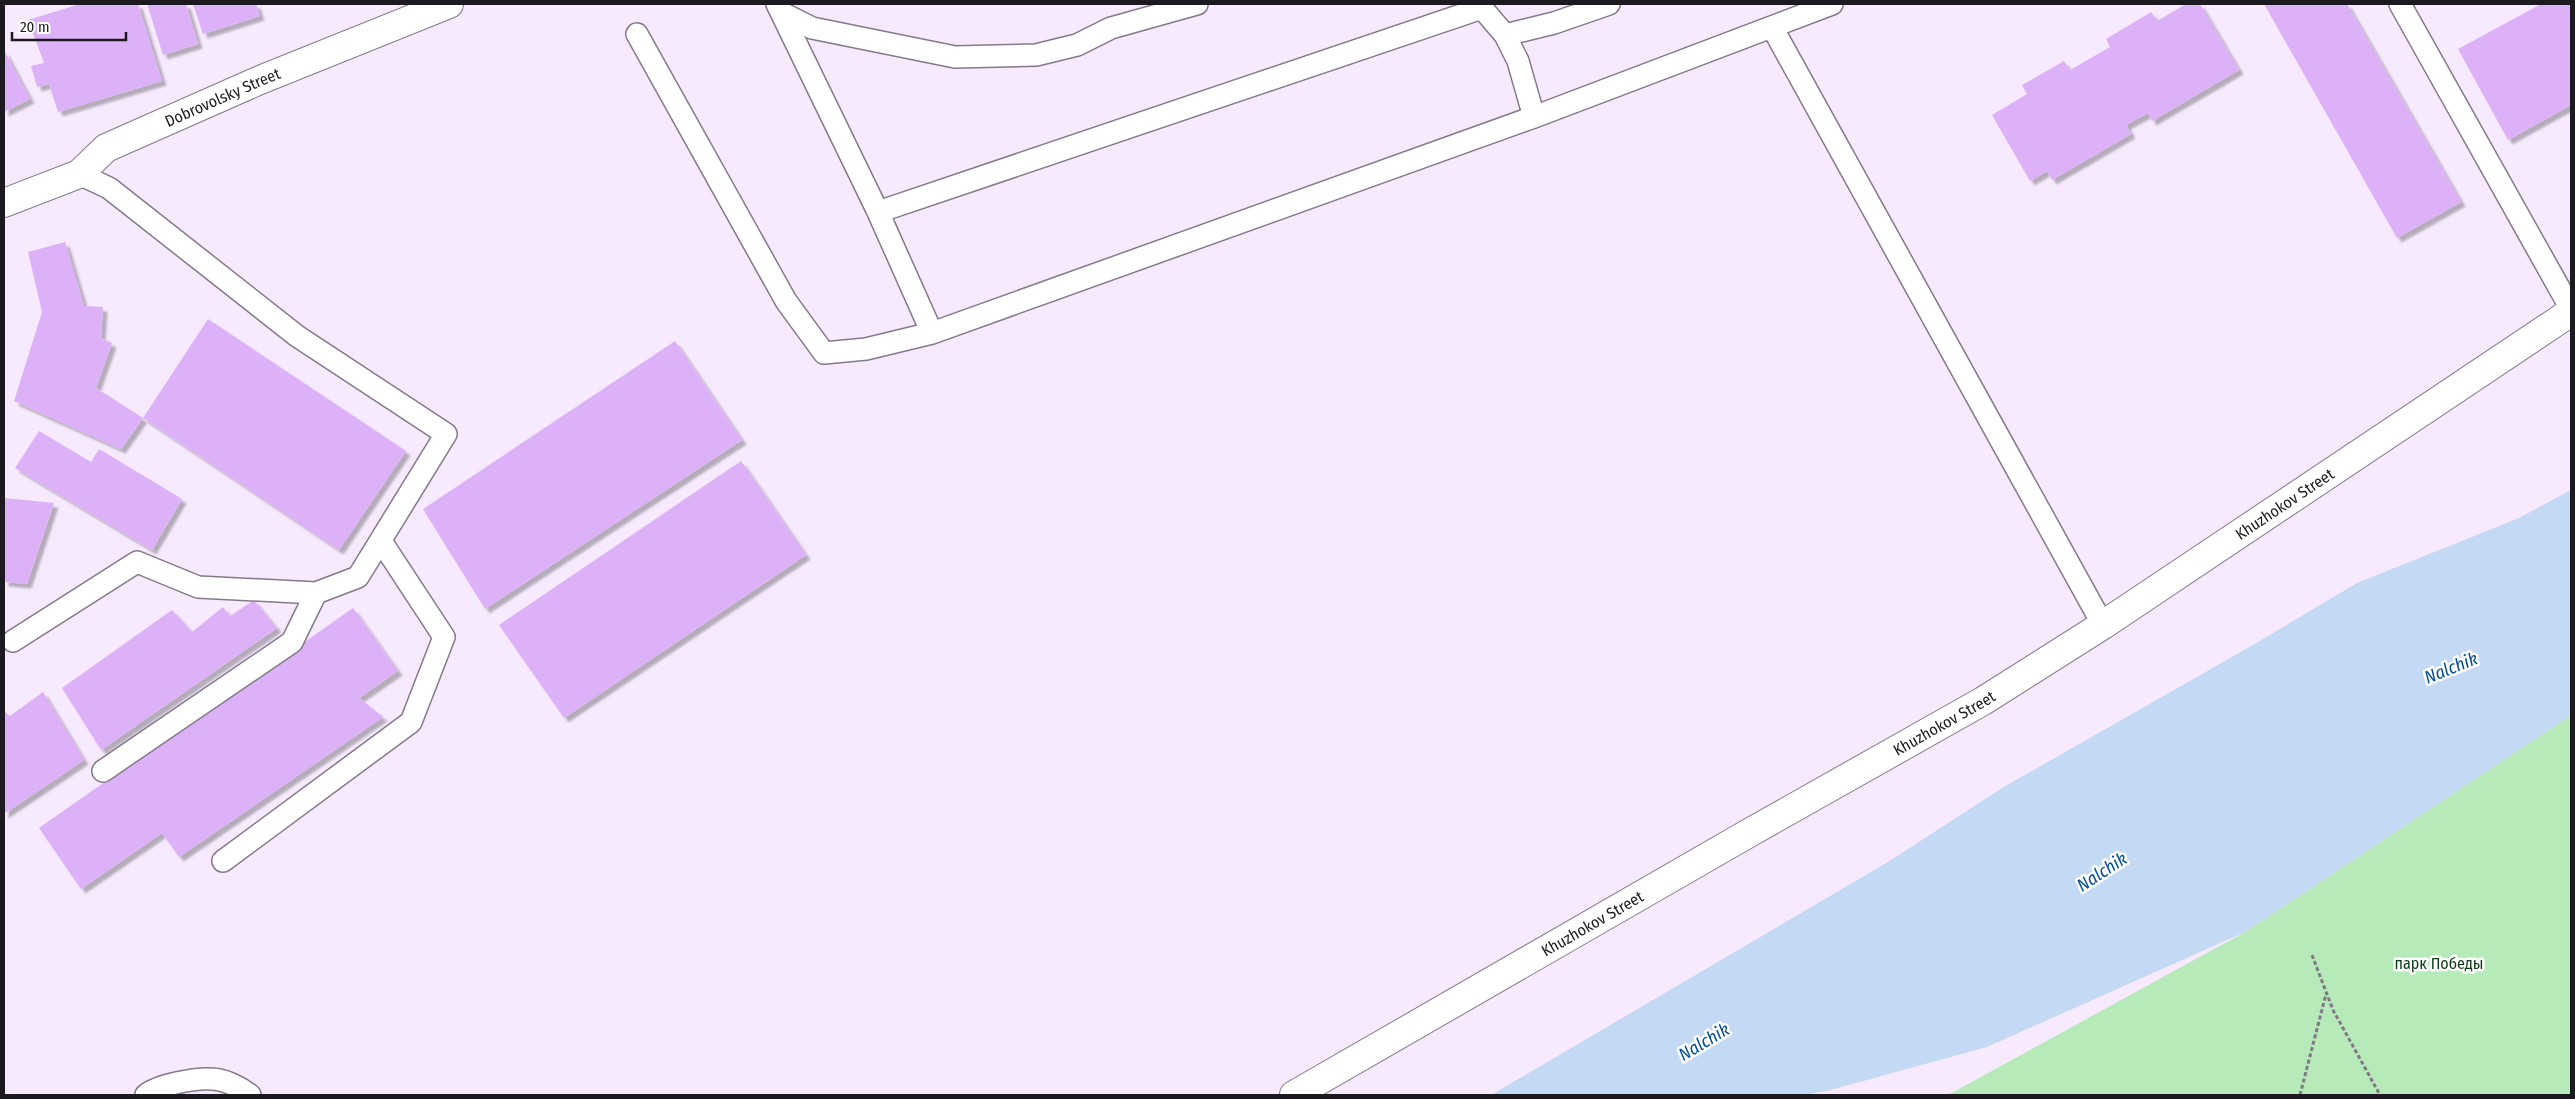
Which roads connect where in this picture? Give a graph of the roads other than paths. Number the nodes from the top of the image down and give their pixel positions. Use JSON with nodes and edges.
{"nodes":[{"id":1,"x":449,"y":4,"type":"edge"},
{"id":2,"x":1197,"y":4,"type":"edge"},
{"id":3,"x":1608,"y":4,"type":"edge"},
{"id":4,"x":1832,"y":4,"type":"edge"},
{"id":5,"x":2400,"y":4,"type":"edge"},
{"id":6,"x":1483,"y":6,"type":"edge"},
{"id":7,"x":780,"y":8,"type":"edge"},
{"id":8,"x":1772,"y":26,"type":"junction"},
{"id":9,"x":637,"y":34,"type":"dead end"},
{"id":10,"x":1505,"y":35,"type":"junction"},
{"id":11,"x":1534,"y":117,"type":"junction"},
{"id":12,"x":79,"y":174,"type":"junction"},
{"id":13,"x":4,"y":203,"type":"edge"},
{"id":14,"x":878,"y":212,"type":"junction"},
{"id":15,"x":2571,"y":310,"type":"edge"},
{"id":16,"x":932,"y":332,"type":"junction"},
{"id":17,"x":381,"y":541,"type":"junction"},
{"id":18,"x":316,"y":593,"type":"junction"},
{"id":19,"x":2103,"y":624,"type":"junction"},
{"id":20,"x":13,"y":641,"type":"dead end"},
{"id":21,"x":103,"y":770,"type":"dead end"},
{"id":22,"x":223,"y":861,"type":"dead end"},
{"id":23,"x":146,"y":1095,"type":"edge"},
{"id":24,"x":250,"y":1095,"type":"edge"},
{"id":25,"x":1294,"y":1095,"type":"edge"}],
"edges":[{"from":1,"to":12,"type":"street","name":"Dobrovolsky Street"},
{"from":2,"to":7,"type":"lane"},
{"from":3,"to":10,"type":"lane"},
{"from":4,"to":8,"type":"lane"},
{"from":5,"to":15,"type":"lane"},
{"from":6,"to":10,"type":"lane"},
{"from":6,"to":14,"type":"lane"},
{"from":7,"to":14,"type":"lane"},
{"from":8,"to":11,"type":"lane"},
{"from":8,"to":19,"type":"lane"},
{"from":9,"to":16,"type":"lane"},
{"from":10,"to":11,"type":"lane"},
{"from":11,"to":16,"type":"lane"},
{"from":12,"to":13,"type":"street","name":"Dobrovolsky Street"},
{"from":12,"to":17,"type":"lane"},
{"from":14,"to":16,"type":"lane"},
{"from":15,"to":19,"type":"street","name":"Khuzhokov Street"},
{"from":17,"to":18,"type":"lane"},
{"from":17,"to":22,"type":"lane"},
{"from":18,"to":20,"type":"lane"},
{"from":18,"to":21,"type":"lane"},
{"from":19,"to":25,"type":"street","name":"Khuzhokov Street"},
{"from":23,"to":24,"type":"lane"}]}
